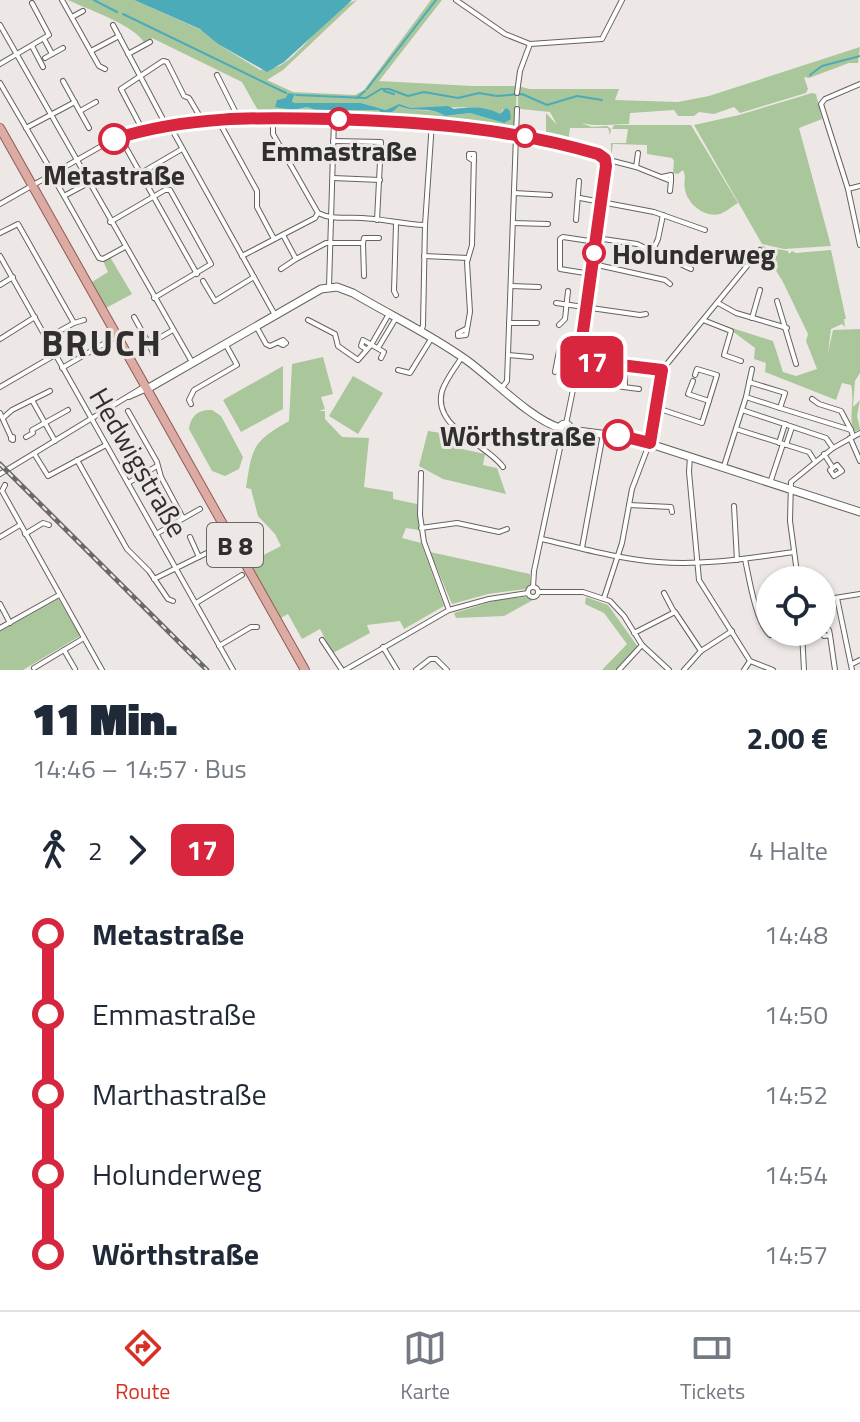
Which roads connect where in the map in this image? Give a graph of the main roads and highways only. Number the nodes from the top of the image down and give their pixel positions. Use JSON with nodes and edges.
{"nodes":[{"id":1,"x":0,"y":128,"type":"edge"},
{"id":2,"x":145,"y":385,"type":"junction"},
{"id":3,"x":860,"y":512,"type":"edge"},
{"id":4,"x":305,"y":670,"type":"edge"}],
"edges":[{"from":1,"to":2,"type":"main road"},
{"from":2,"to":3,"type":"main road"},
{"from":2,"to":4,"type":"main road","number":"B 8"}]}
